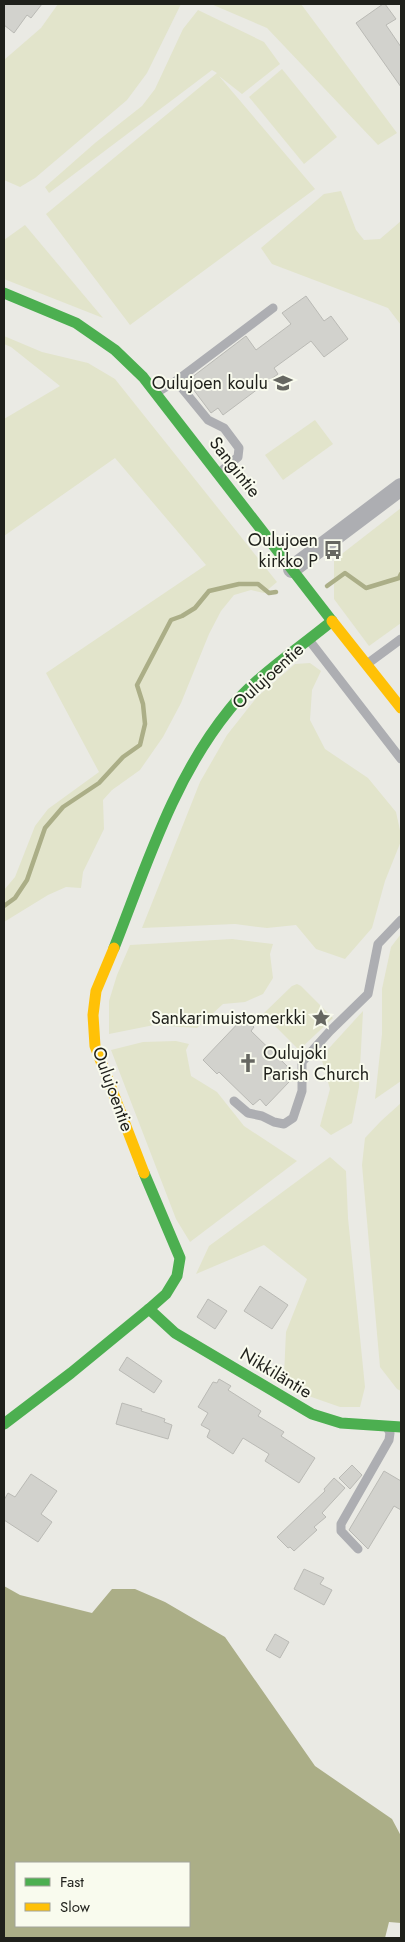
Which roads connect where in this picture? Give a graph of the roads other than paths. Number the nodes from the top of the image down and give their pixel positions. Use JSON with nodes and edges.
{"nodes":[{"id":1,"x":4,"y":293,"type":"edge"},
{"id":2,"x":273,"y":308,"type":"dead end"},
{"id":3,"x":176,"y":381,"type":"junction"},
{"id":4,"x":156,"y":393,"type":"junction"},
{"id":5,"x":218,"y":474,"type":"junction"},
{"id":6,"x":401,"y":487,"type":"edge"},
{"id":7,"x":292,"y":569,"type":"junction"},
{"id":8,"x":332,"y":621,"type":"junction"},
{"id":9,"x":401,"y":639,"type":"edge"},
{"id":10,"x":309,"y":640,"type":"junction"},
{"id":11,"x":367,"y":664,"type":"junction"},
{"id":12,"x":401,"y":708,"type":"edge"},
{"id":13,"x":401,"y":759,"type":"edge"},
{"id":14,"x":401,"y":920,"type":"edge"},
{"id":15,"x":234,"y":1101,"type":"dead end"},
{"id":16,"x":149,"y":1309,"type":"junction"},
{"id":17,"x":4,"y":1424,"type":"edge"},
{"id":18,"x":387,"y":1426,"type":"junction"},
{"id":19,"x":401,"y":1427,"type":"edge"},
{"id":20,"x":358,"y":1549,"type":"dead end"}],
"edges":[{"from":1,"to":4,"type":"street","name":"Sangintie"},
{"from":2,"to":3,"type":"lane"},
{"from":3,"to":4,"type":"lane"},
{"from":3,"to":5,"type":"lane"},
{"from":4,"to":5,"type":"street","name":"Sangintie"},
{"from":5,"to":7,"type":"street","name":"Sangintie"},
{"from":6,"to":7,"type":"street"},
{"from":7,"to":8,"type":"street","name":"Sangintie"},
{"from":8,"to":10,"type":"street","name":"Oulujoentie"},
{"from":8,"to":11,"type":"street","name":"Sangintie"},
{"from":9,"to":11,"type":"lane"},
{"from":10,"to":13,"type":"lane"},
{"from":10,"to":16,"type":"street","name":"Oulujoentie"},
{"from":11,"to":12,"type":"street","name":"Sangintie"},
{"from":14,"to":15,"type":"lane"},
{"from":16,"to":17,"type":"street","name":"Oulujoentie"},
{"from":16,"to":18,"type":"street","name":"Nikkiläntie"},
{"from":18,"to":19,"type":"street","name":"Nikkiläntie"},
{"from":18,"to":20,"type":"lane"}]}
